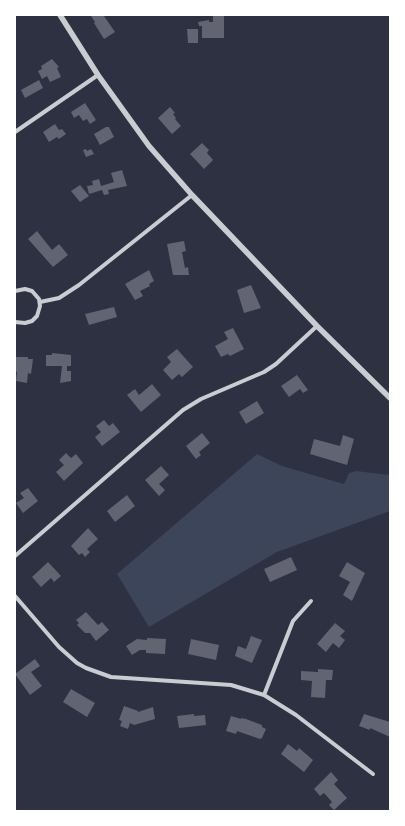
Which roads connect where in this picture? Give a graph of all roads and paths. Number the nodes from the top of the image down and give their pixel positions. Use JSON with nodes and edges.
{"nodes":[{"id":1,"x":60,"y":15,"type":"edge"},
{"id":2,"x":98,"y":75,"type":"junction"},
{"id":3,"x":15,"y":132,"type":"edge"},
{"id":4,"x":192,"y":195,"type":"junction"},
{"id":5,"x":15,"y":291,"type":"edge"},
{"id":6,"x":40,"y":302,"type":"junction"},
{"id":7,"x":15,"y":322,"type":"edge"},
{"id":8,"x":317,"y":326,"type":"junction"},
{"id":9,"x":390,"y":398,"type":"edge"},
{"id":10,"x":15,"y":556,"type":"edge"},
{"id":11,"x":15,"y":596,"type":"edge"},
{"id":12,"x":311,"y":601,"type":"dead end"},
{"id":13,"x":264,"y":695,"type":"junction"},
{"id":14,"x":372,"y":774,"type":"dead end"}],
"edges":[{"from":1,"to":2,"type":"street"},
{"from":2,"to":3,"type":"street"},
{"from":2,"to":4,"type":"street"},
{"from":4,"to":6,"type":"street"},
{"from":4,"to":8,"type":"street"},
{"from":5,"to":6,"type":"street"},
{"from":6,"to":7,"type":"street"},
{"from":8,"to":9,"type":"street"},
{"from":8,"to":10,"type":"street"},
{"from":11,"to":13,"type":"street"},
{"from":12,"to":13,"type":"street"},
{"from":13,"to":14,"type":"street"}]}
